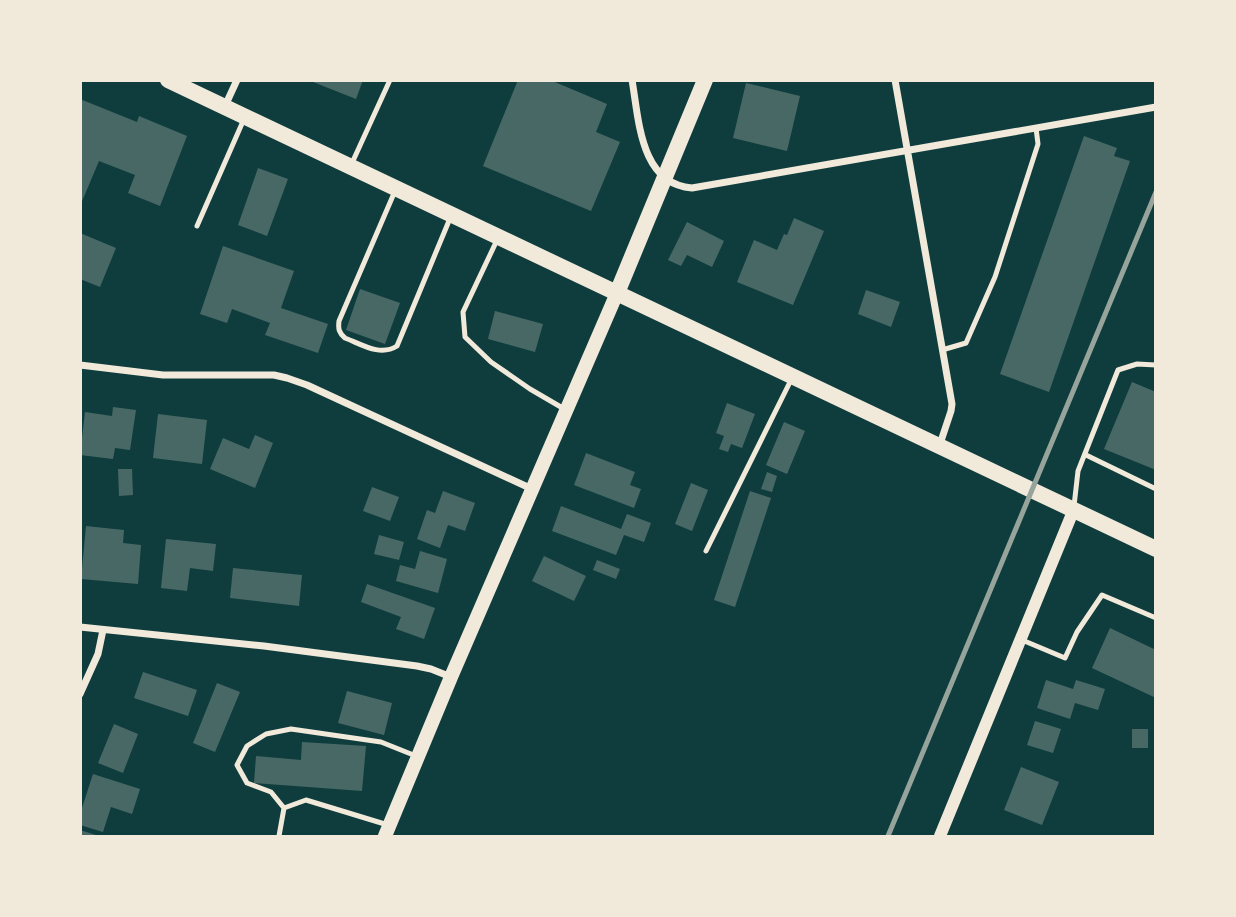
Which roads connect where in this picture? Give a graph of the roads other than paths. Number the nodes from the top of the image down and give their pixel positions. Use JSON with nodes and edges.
{"nodes":[{"id":1,"x":168,"y":80,"type":"edge"},
{"id":2,"x":237,"y":80,"type":"edge"},
{"id":3,"x":390,"y":80,"type":"edge"},
{"id":4,"x":632,"y":80,"type":"edge"},
{"id":5,"x":705,"y":80,"type":"edge"},
{"id":6,"x":895,"y":80,"type":"edge"},
{"id":7,"x":225,"y":107,"type":"junction"},
{"id":8,"x":1156,"y":107,"type":"edge"},
{"id":9,"x":245,"y":116,"type":"junction"},
{"id":10,"x":1036,"y":128,"type":"junction"},
{"id":11,"x":907,"y":150,"type":"junction"},
{"id":12,"x":350,"y":167,"type":"junction"},
{"id":13,"x":664,"y":178,"type":"junction"},
{"id":14,"x":397,"y":188,"type":"junction"},
{"id":15,"x":452,"y":215,"type":"junction"},
{"id":16,"x":198,"y":226,"type":"dead end"},
{"id":17,"x":498,"y":237,"type":"junction"},
{"id":18,"x":617,"y":293,"type":"junction"},
{"id":19,"x":942,"y":350,"type":"junction"},
{"id":20,"x":80,"y":365,"type":"edge"},
{"id":21,"x":1156,"y":365,"type":"edge"},
{"id":22,"x":793,"y":377,"type":"junction"},
{"id":23,"x":566,"y":410,"type":"junction"},
{"id":24,"x":939,"y":447,"type":"junction"},
{"id":25,"x":1086,"y":455,"type":"junction"},
{"id":26,"x":532,"y":489,"type":"junction"},
{"id":27,"x":1156,"y":489,"type":"edge"},
{"id":28,"x":1074,"y":509,"type":"junction"},
{"id":29,"x":1156,"y":548,"type":"edge"},
{"id":30,"x":706,"y":551,"type":"dead end"},
{"id":31,"x":1156,"y":618,"type":"edge"},
{"id":32,"x":80,"y":627,"type":"edge"},
{"id":33,"x":103,"y":630,"type":"junction"},
{"id":34,"x":1020,"y":639,"type":"junction"},
{"id":35,"x":451,"y":677,"type":"junction"},
{"id":36,"x":80,"y":694,"type":"edge"},
{"id":37,"x":418,"y":756,"type":"junction"},
{"id":38,"x":284,"y":808,"type":"junction"},
{"id":39,"x":387,"y":831,"type":"edge"},
{"id":40,"x":279,"y":836,"type":"edge"},
{"id":41,"x":940,"y":836,"type":"edge"}],
"edges":[{"from":1,"to":7,"type":"main road"},
{"from":2,"to":7,"type":"street"},
{"from":3,"to":12,"type":"lane"},
{"from":4,"to":13,"type":"street"},
{"from":5,"to":13,"type":"main road"},
{"from":6,"to":11,"type":"street"},
{"from":7,"to":9,"type":"main road"},
{"from":8,"to":10,"type":"street"},
{"from":9,"to":12,"type":"main road"},
{"from":9,"to":16,"type":"lane"},
{"from":10,"to":11,"type":"street"},
{"from":10,"to":19,"type":"lane"},
{"from":11,"to":13,"type":"street"},
{"from":11,"to":19,"type":"street"},
{"from":12,"to":14,"type":"main road"},
{"from":13,"to":18,"type":"main road"},
{"from":14,"to":15,"type":"main road"},
{"from":14,"to":15,"type":"lane"},
{"from":15,"to":17,"type":"main road"},
{"from":17,"to":18,"type":"main road"},
{"from":17,"to":23,"type":"lane"},
{"from":18,"to":22,"type":"main road"},
{"from":18,"to":23,"type":"main road"},
{"from":19,"to":24,"type":"street"},
{"from":20,"to":26,"type":"street"},
{"from":21,"to":25,"type":"lane"},
{"from":22,"to":24,"type":"main road"},
{"from":22,"to":30,"type":"lane"},
{"from":23,"to":26,"type":"main road"},
{"from":24,"to":28,"type":"main road"},
{"from":25,"to":27,"type":"lane"},
{"from":25,"to":28,"type":"lane"},
{"from":26,"to":35,"type":"main road"},
{"from":28,"to":29,"type":"main road"},
{"from":28,"to":34,"type":"street"},
{"from":31,"to":34,"type":"lane"},
{"from":32,"to":33,"type":"street"},
{"from":33,"to":35,"type":"street"},
{"from":33,"to":36,"type":"street"},
{"from":34,"to":41,"type":"street"},
{"from":35,"to":37,"type":"main road"},
{"from":37,"to":38,"type":"lane"},
{"from":37,"to":39,"type":"main road"},
{"from":38,"to":39,"type":"lane"},
{"from":38,"to":40,"type":"lane"}]}
